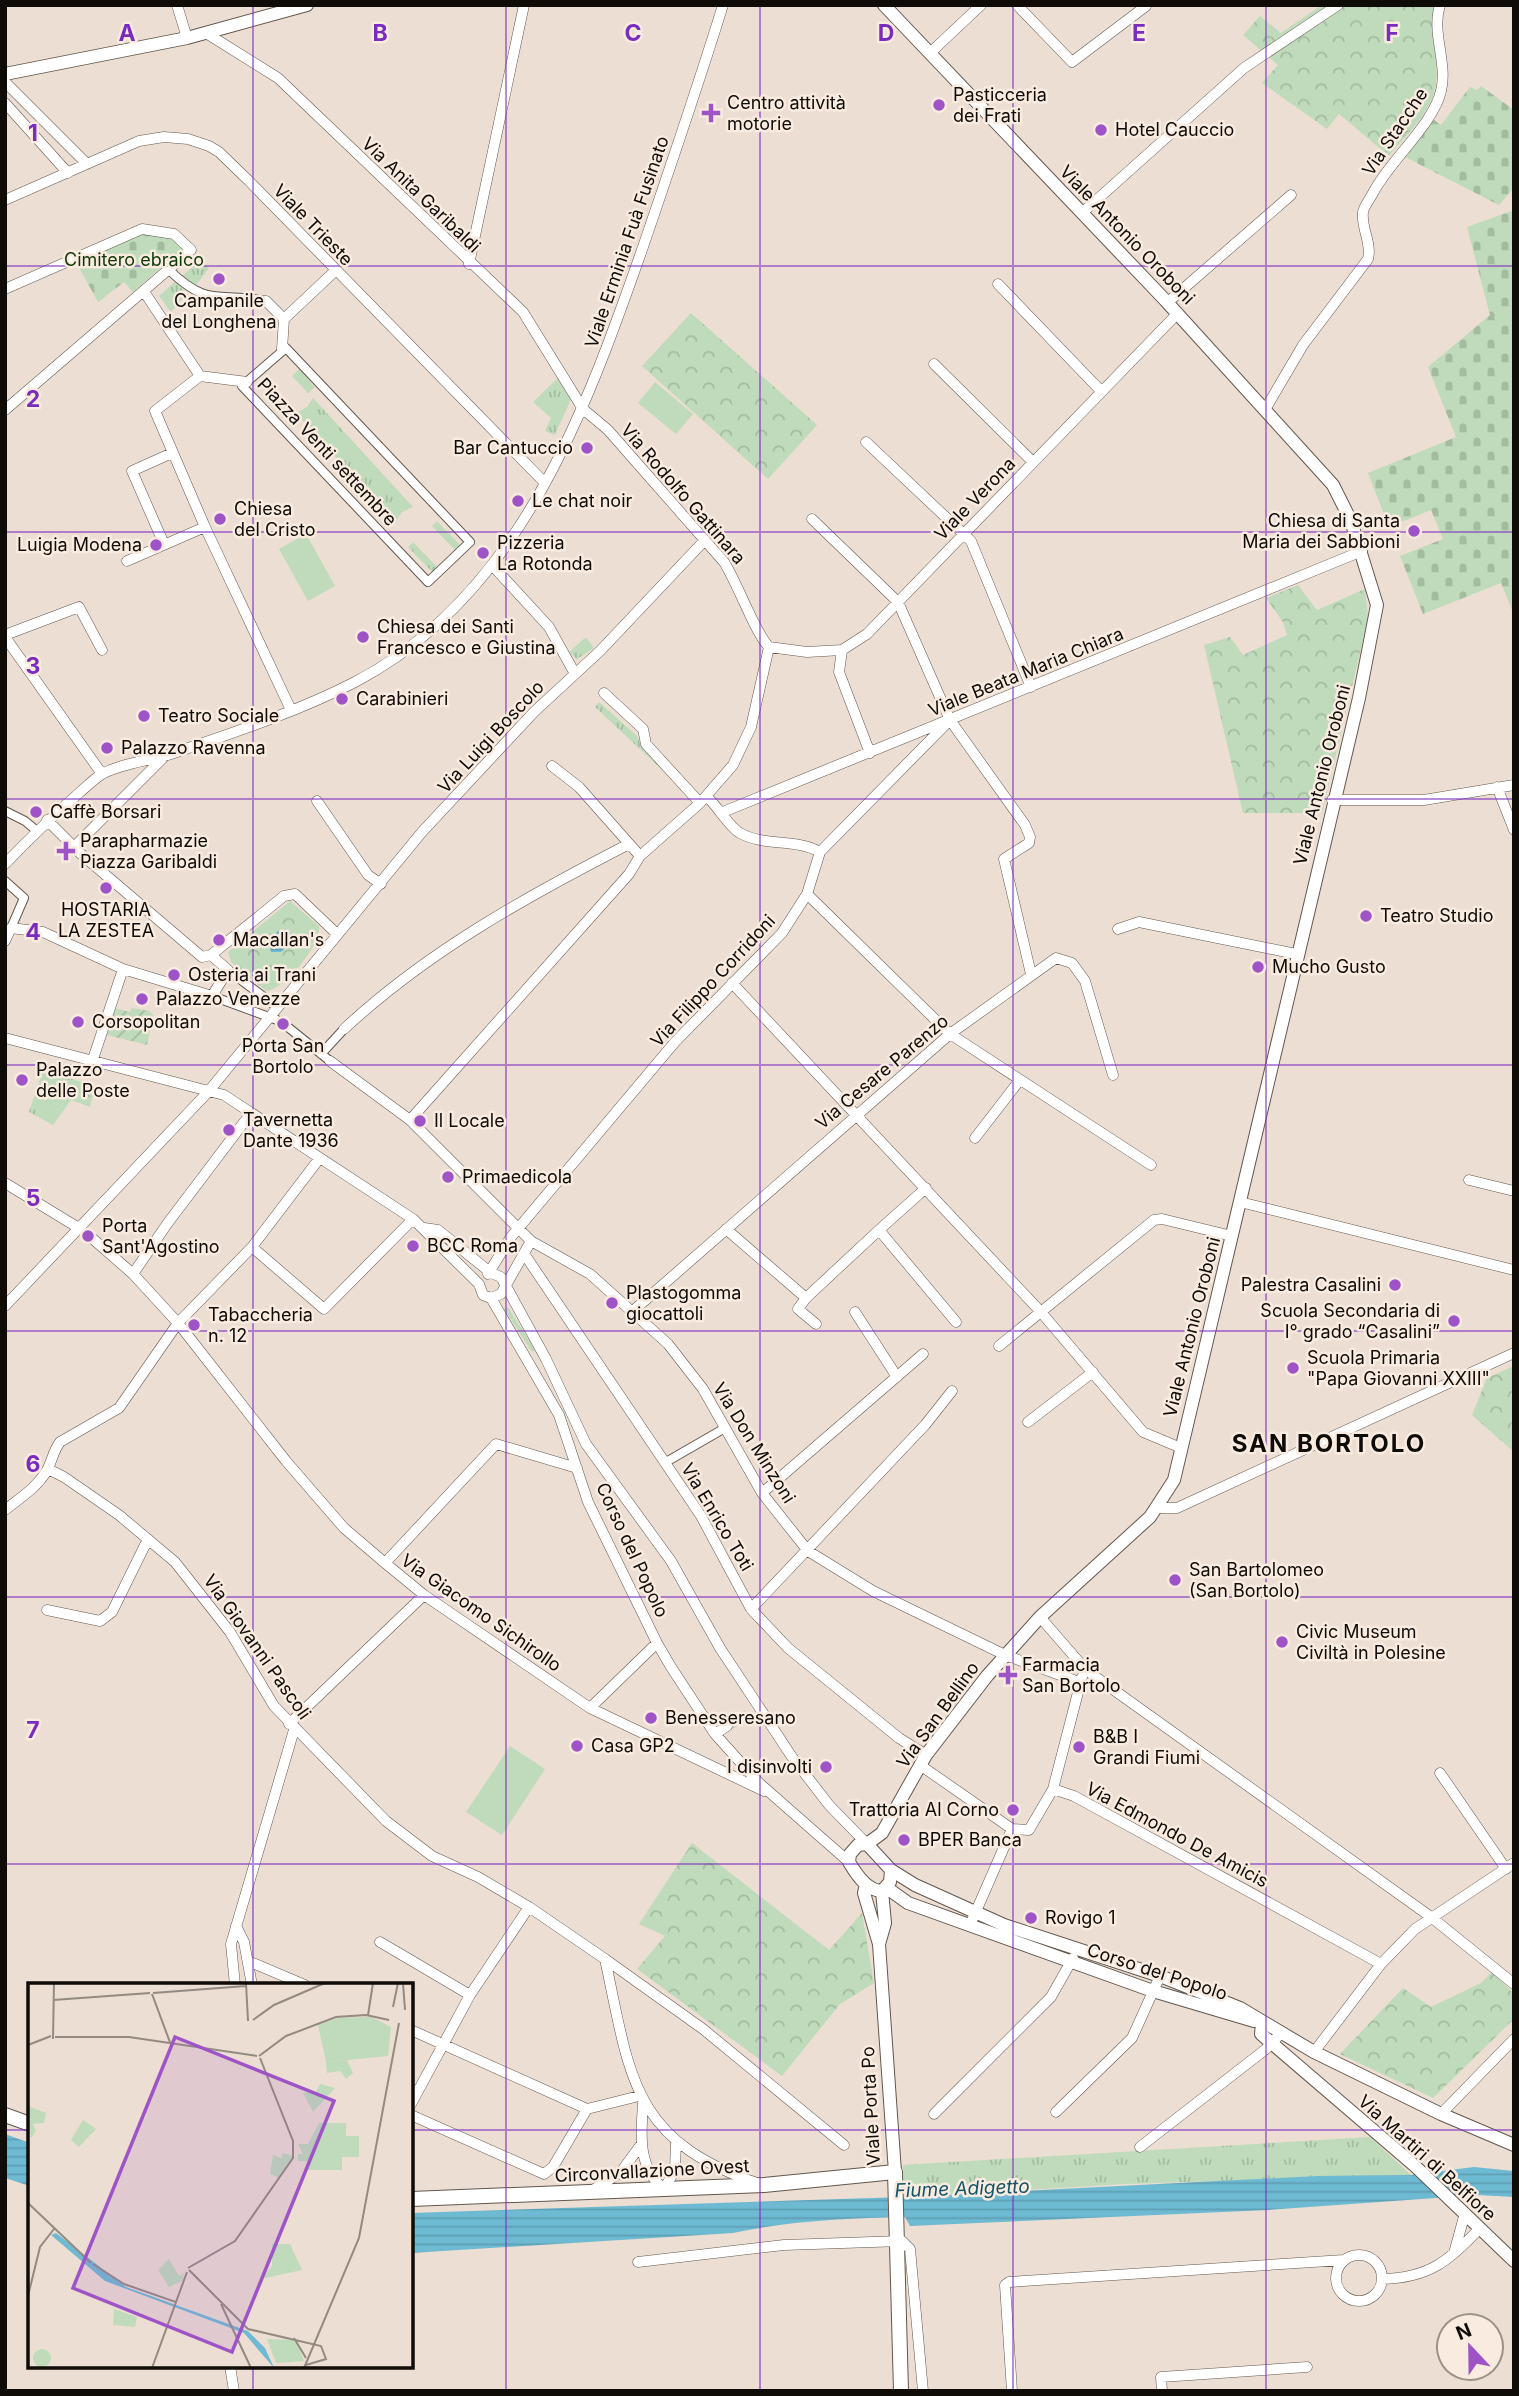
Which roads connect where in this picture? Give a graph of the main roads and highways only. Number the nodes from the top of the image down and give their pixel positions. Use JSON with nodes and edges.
{"nodes":[{"id":1,"x":8,"y":2116,"type":"edge"},
{"id":2,"x":28,"y":2118,"type":"edge"},
{"id":3,"x":28,"y":2123,"type":"edge"},
{"id":4,"x":895,"y":2178,"type":"joint"},
{"id":5,"x":413,"y":2199,"type":"edge"},
{"id":6,"x":901,"y":2391,"type":"edge"}],
"edges":[{"from":1,"to":2,"type":"main road"},
{"from":1,"to":3,"type":"main road"},
{"from":4,"to":5,"type":"main road","name":"Circonvallazione Ovest"},
{"from":4,"to":6,"type":"main road","name":"Viale Porta Po"}]}
